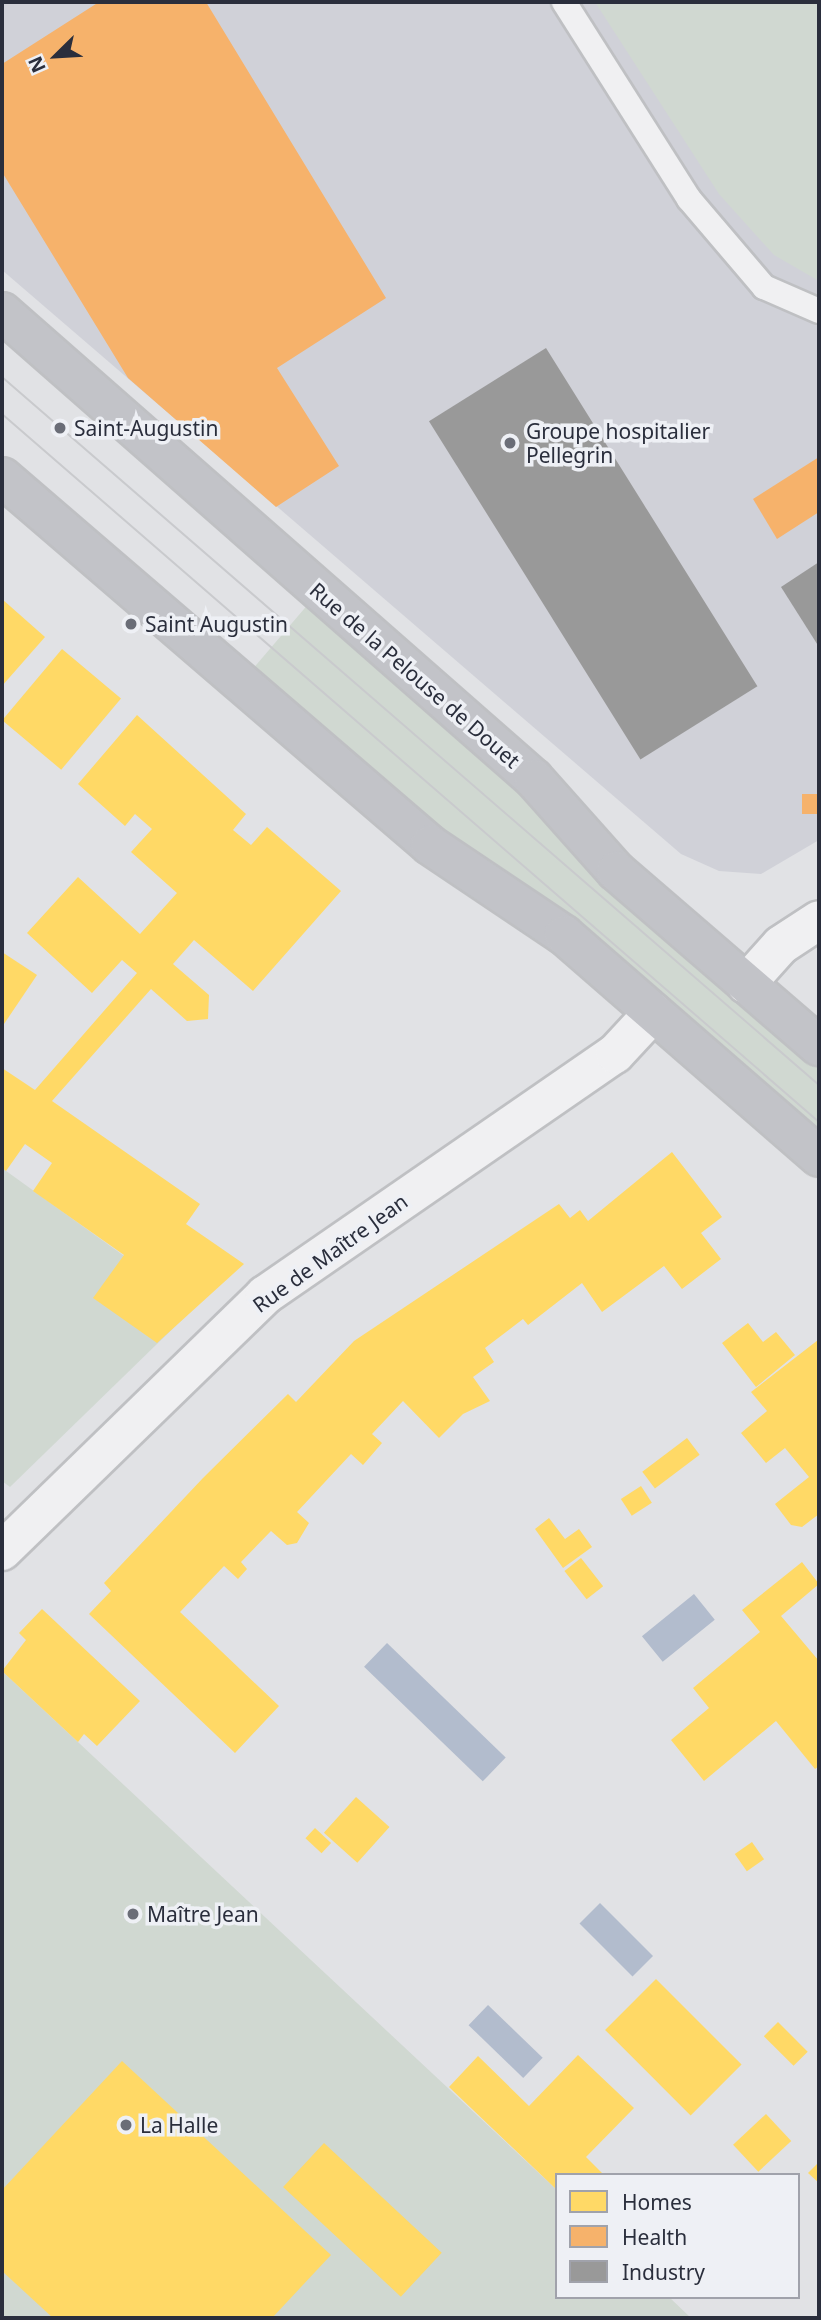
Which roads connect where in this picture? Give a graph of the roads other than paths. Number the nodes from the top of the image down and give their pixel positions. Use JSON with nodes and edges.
{"nodes":[{"id":1,"x":564,"y":2,"type":"edge"},
{"id":2,"x":819,"y":311,"type":"edge"},
{"id":3,"x":2,"y":312,"type":"edge"},
{"id":4,"x":2,"y":477,"type":"edge"},
{"id":5,"x":819,"y":920,"type":"edge"},
{"id":6,"x":746,"y":984,"type":"junction"},
{"id":7,"x":653,"y":1013,"type":"junction"},
{"id":8,"x":819,"y":1046,"type":"edge"},
{"id":9,"x":819,"y":1157,"type":"edge"},
{"id":10,"x":2,"y":1551,"type":"edge"}],
"edges":[{"from":1,"to":2,"type":"lane"},
{"from":3,"to":6,"type":"main road","name":"Rue de la Pelouse de Douet"},
{"from":4,"to":7,"type":"main road"},
{"from":5,"to":6,"type":"street"},
{"from":6,"to":8,"type":"main road","name":"Rue de la Pelouse de Douet"},
{"from":7,"to":9,"type":"main road"},
{"from":7,"to":10,"type":"street","name":"Rue de Maître Jean"}]}
